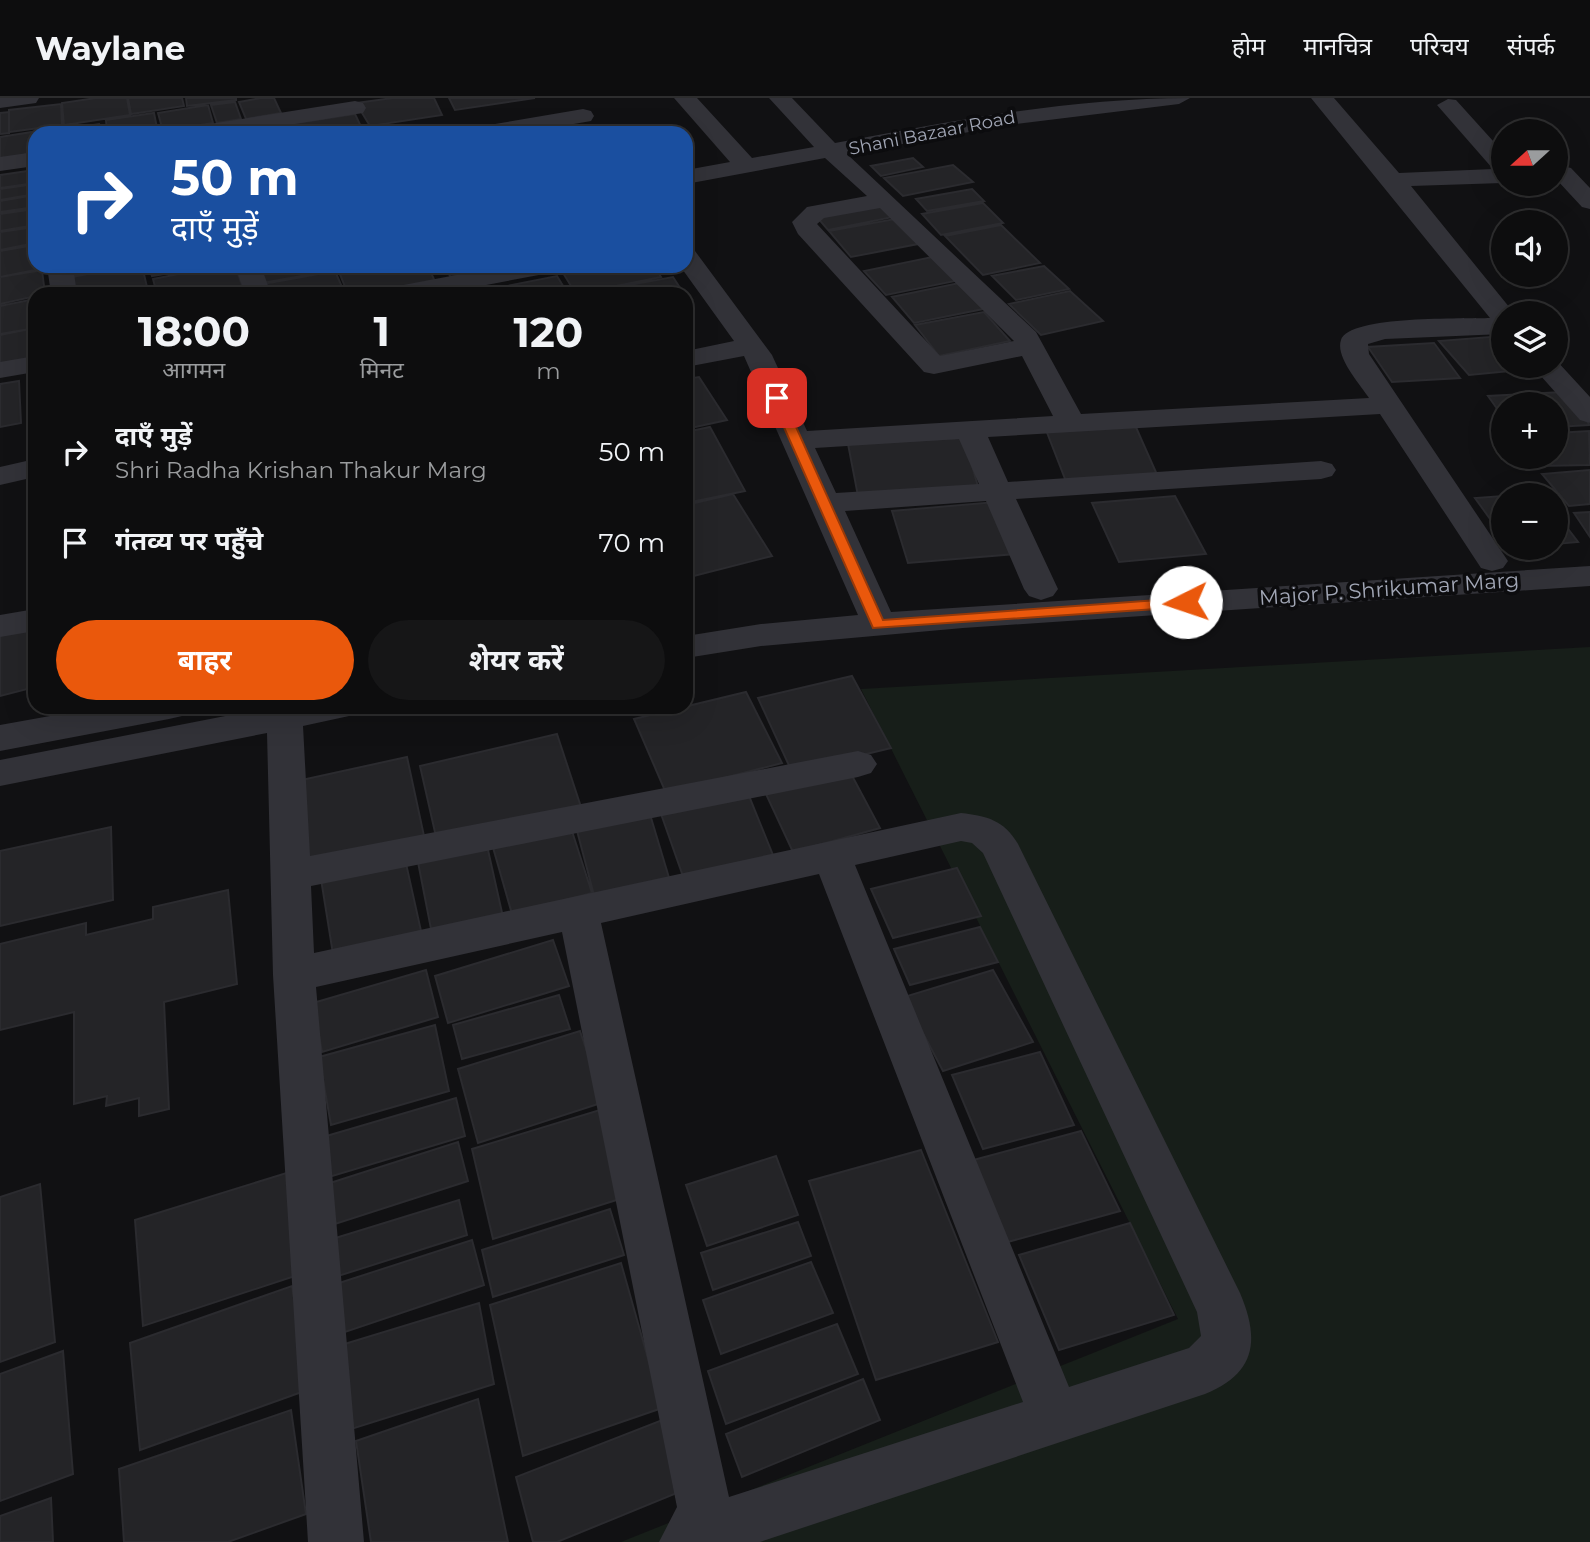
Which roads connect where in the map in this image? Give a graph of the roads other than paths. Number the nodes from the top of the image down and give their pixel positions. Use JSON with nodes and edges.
{"nodes":[{"id":1,"x":28,"y":98,"type":"edge"},
{"id":2,"x":570,"y":98,"type":"edge"},
{"id":3,"x":685,"y":98,"type":"edge"},
{"id":4,"x":780,"y":98,"type":"edge"},
{"id":5,"x":1179,"y":98,"type":"edge"},
{"id":6,"x":1322,"y":98,"type":"edge"},
{"id":7,"x":0,"y":102,"type":"edge"},
{"id":8,"x":353,"y":103,"type":"edge"},
{"id":9,"x":1448,"y":105,"type":"dead end"},
{"id":10,"x":589,"y":125,"type":"edge"},
{"id":11,"x":233,"y":126,"type":"edge"},
{"id":12,"x":364,"y":126,"type":"edge"},
{"id":13,"x":831,"y":152,"type":"junction"},
{"id":14,"x":1491,"y":153,"type":"edge"},
{"id":15,"x":28,"y":160,"type":"edge"},
{"id":16,"x":0,"y":164,"type":"edge"},
{"id":17,"x":747,"y":167,"type":"junction"},
{"id":18,"x":1590,"y":173,"type":"edge"},
{"id":19,"x":1568,"y":174,"type":"edge"},
{"id":20,"x":693,"y":176,"type":"edge"},
{"id":21,"x":1491,"y":176,"type":"edge"},
{"id":22,"x":1393,"y":180,"type":"junction"},
{"id":23,"x":1568,"y":181,"type":"edge"},
{"id":24,"x":885,"y":200,"type":"junction"},
{"id":25,"x":1590,"y":202,"type":"edge"},
{"id":26,"x":693,"y":266,"type":"edge"},
{"id":27,"x":466,"y":273,"type":"edge"},
{"id":28,"x":434,"y":276,"type":"edge"},
{"id":29,"x":412,"y":287,"type":"edge"},
{"id":30,"x":1491,"y":302,"type":"edge"},
{"id":31,"x":1491,"y":326,"type":"edge"},
{"id":32,"x":751,"y":345,"type":"junction"},
{"id":33,"x":1029,"y":346,"type":"junction"},
{"id":34,"x":693,"y":357,"type":"edge"},
{"id":35,"x":28,"y":364,"type":"edge"},
{"id":36,"x":0,"y":370,"type":"edge"},
{"id":37,"x":1559,"y":378,"type":"edge"},
{"id":38,"x":1585,"y":403,"type":"edge"},
{"id":39,"x":1388,"y":405,"type":"junction"},
{"id":40,"x":1072,"y":424,"type":"junction"},
{"id":41,"x":970,"y":430,"type":"junction"},
{"id":42,"x":797,"y":440,"type":"junction"},
{"id":43,"x":28,"y":470,"type":"edge"},
{"id":44,"x":1321,"y":470,"type":"dead end"},
{"id":45,"x":0,"y":476,"type":"edge"},
{"id":46,"x":996,"y":492,"type":"junction"},
{"id":47,"x":825,"y":503,"type":"junction"},
{"id":48,"x":1590,"y":553,"type":"edge"},
{"id":49,"x":1492,"y":561,"type":"junction"},
{"id":50,"x":1590,"y":576,"type":"edge"},
{"id":51,"x":1041,"y":589,"type":"junction"},
{"id":52,"x":874,"y":613,"type":"junction"},
{"id":53,"x":28,"y":621,"type":"edge"},
{"id":54,"x":693,"y":621,"type":"edge"},
{"id":55,"x":0,"y":626,"type":"edge"},
{"id":56,"x":693,"y":646,"type":"edge"},
{"id":57,"x":300,"y":714,"type":"edge"},
{"id":58,"x":80,"y":715,"type":"edge"},
{"id":59,"x":285,"y":717,"type":"junction"},
{"id":60,"x":0,"y":738,"type":"edge"},
{"id":61,"x":858,"y":764,"type":"dead end"},
{"id":62,"x":0,"y":773,"type":"edge"},
{"id":63,"x":832,"y":857,"type":"junction"},
{"id":64,"x":290,"y":875,"type":"junction"},
{"id":65,"x":579,"y":913,"type":"junction"},
{"id":66,"x":294,"y":975,"type":"junction"},
{"id":67,"x":1055,"y":1418,"type":"junction"},
{"id":68,"x":692,"y":1538,"type":"edge"},
{"id":69,"x":336,"y":1542,"type":"edge"}],
"edges":[{"from":1,"to":7,"type":"street"},
{"from":2,"to":10,"type":"street"},
{"from":3,"to":17,"type":"street"},
{"from":4,"to":13,"type":"street"},
{"from":5,"to":13,"type":"street","name":"Shani Bazaar Road"},
{"from":6,"to":22,"type":"street"},
{"from":8,"to":11,"type":"street"},
{"from":8,"to":12,"type":"street"},
{"from":9,"to":14,"type":"street"},
{"from":13,"to":17,"type":"street","name":"Shani Bazaar Road"},
{"from":13,"to":24,"type":"street"},
{"from":15,"to":16,"type":"street"},
{"from":17,"to":20,"type":"street","name":"Shani Bazaar Road"},
{"from":18,"to":19,"type":"street"},
{"from":21,"to":22,"type":"street"},
{"from":22,"to":30,"type":"street"},
{"from":23,"to":25,"type":"street"},
{"from":24,"to":33,"type":"street"},
{"from":24,"to":33,"type":"street"},
{"from":26,"to":32,"type":"street"},
{"from":27,"to":28,"type":"street"},
{"from":28,"to":29,"type":"street"},
{"from":31,"to":39,"type":"street"},
{"from":32,"to":34,"type":"street"},
{"from":32,"to":42,"type":"street"},
{"from":33,"to":40,"type":"street"},
{"from":35,"to":36,"type":"street"},
{"from":37,"to":38,"type":"street"},
{"from":39,"to":40,"type":"street"},
{"from":39,"to":49,"type":"street"},
{"from":40,"to":41,"type":"street"},
{"from":41,"to":42,"type":"street"},
{"from":41,"to":46,"type":"street"},
{"from":42,"to":47,"type":"street"},
{"from":43,"to":45,"type":"street"},
{"from":44,"to":46,"type":"street"},
{"from":46,"to":47,"type":"street"},
{"from":46,"to":51,"type":"street"},
{"from":47,"to":52,"type":"street"},
{"from":48,"to":49,"type":"street","name":"Major P. Shrikumar Marg"},
{"from":49,"to":51,"type":"street","name":"Major P. Shrikumar Marg"},
{"from":50,"to":52,"type":"street","name":"Major P. Shrikumar Marg"},
{"from":51,"to":52,"type":"street","name":"Major P. Shrikumar Marg"},
{"from":52,"to":54,"type":"street","name":"Major P. Shrikumar Marg"},
{"from":52,"to":56,"type":"street","name":"Major P. Shrikumar Marg"},
{"from":53,"to":55,"type":"street"},
{"from":57,"to":59,"type":"street"},
{"from":58,"to":60,"type":"street"},
{"from":59,"to":62,"type":"street"},
{"from":59,"to":64,"type":"street"},
{"from":61,"to":64,"type":"street"},
{"from":63,"to":65,"type":"street"},
{"from":63,"to":67,"type":"street"},
{"from":63,"to":67,"type":"street"},
{"from":64,"to":66,"type":"street"},
{"from":65,"to":66,"type":"street"},
{"from":65,"to":68,"type":"street"},
{"from":66,"to":69,"type":"street"},
{"from":67,"to":68,"type":"street"}]}
